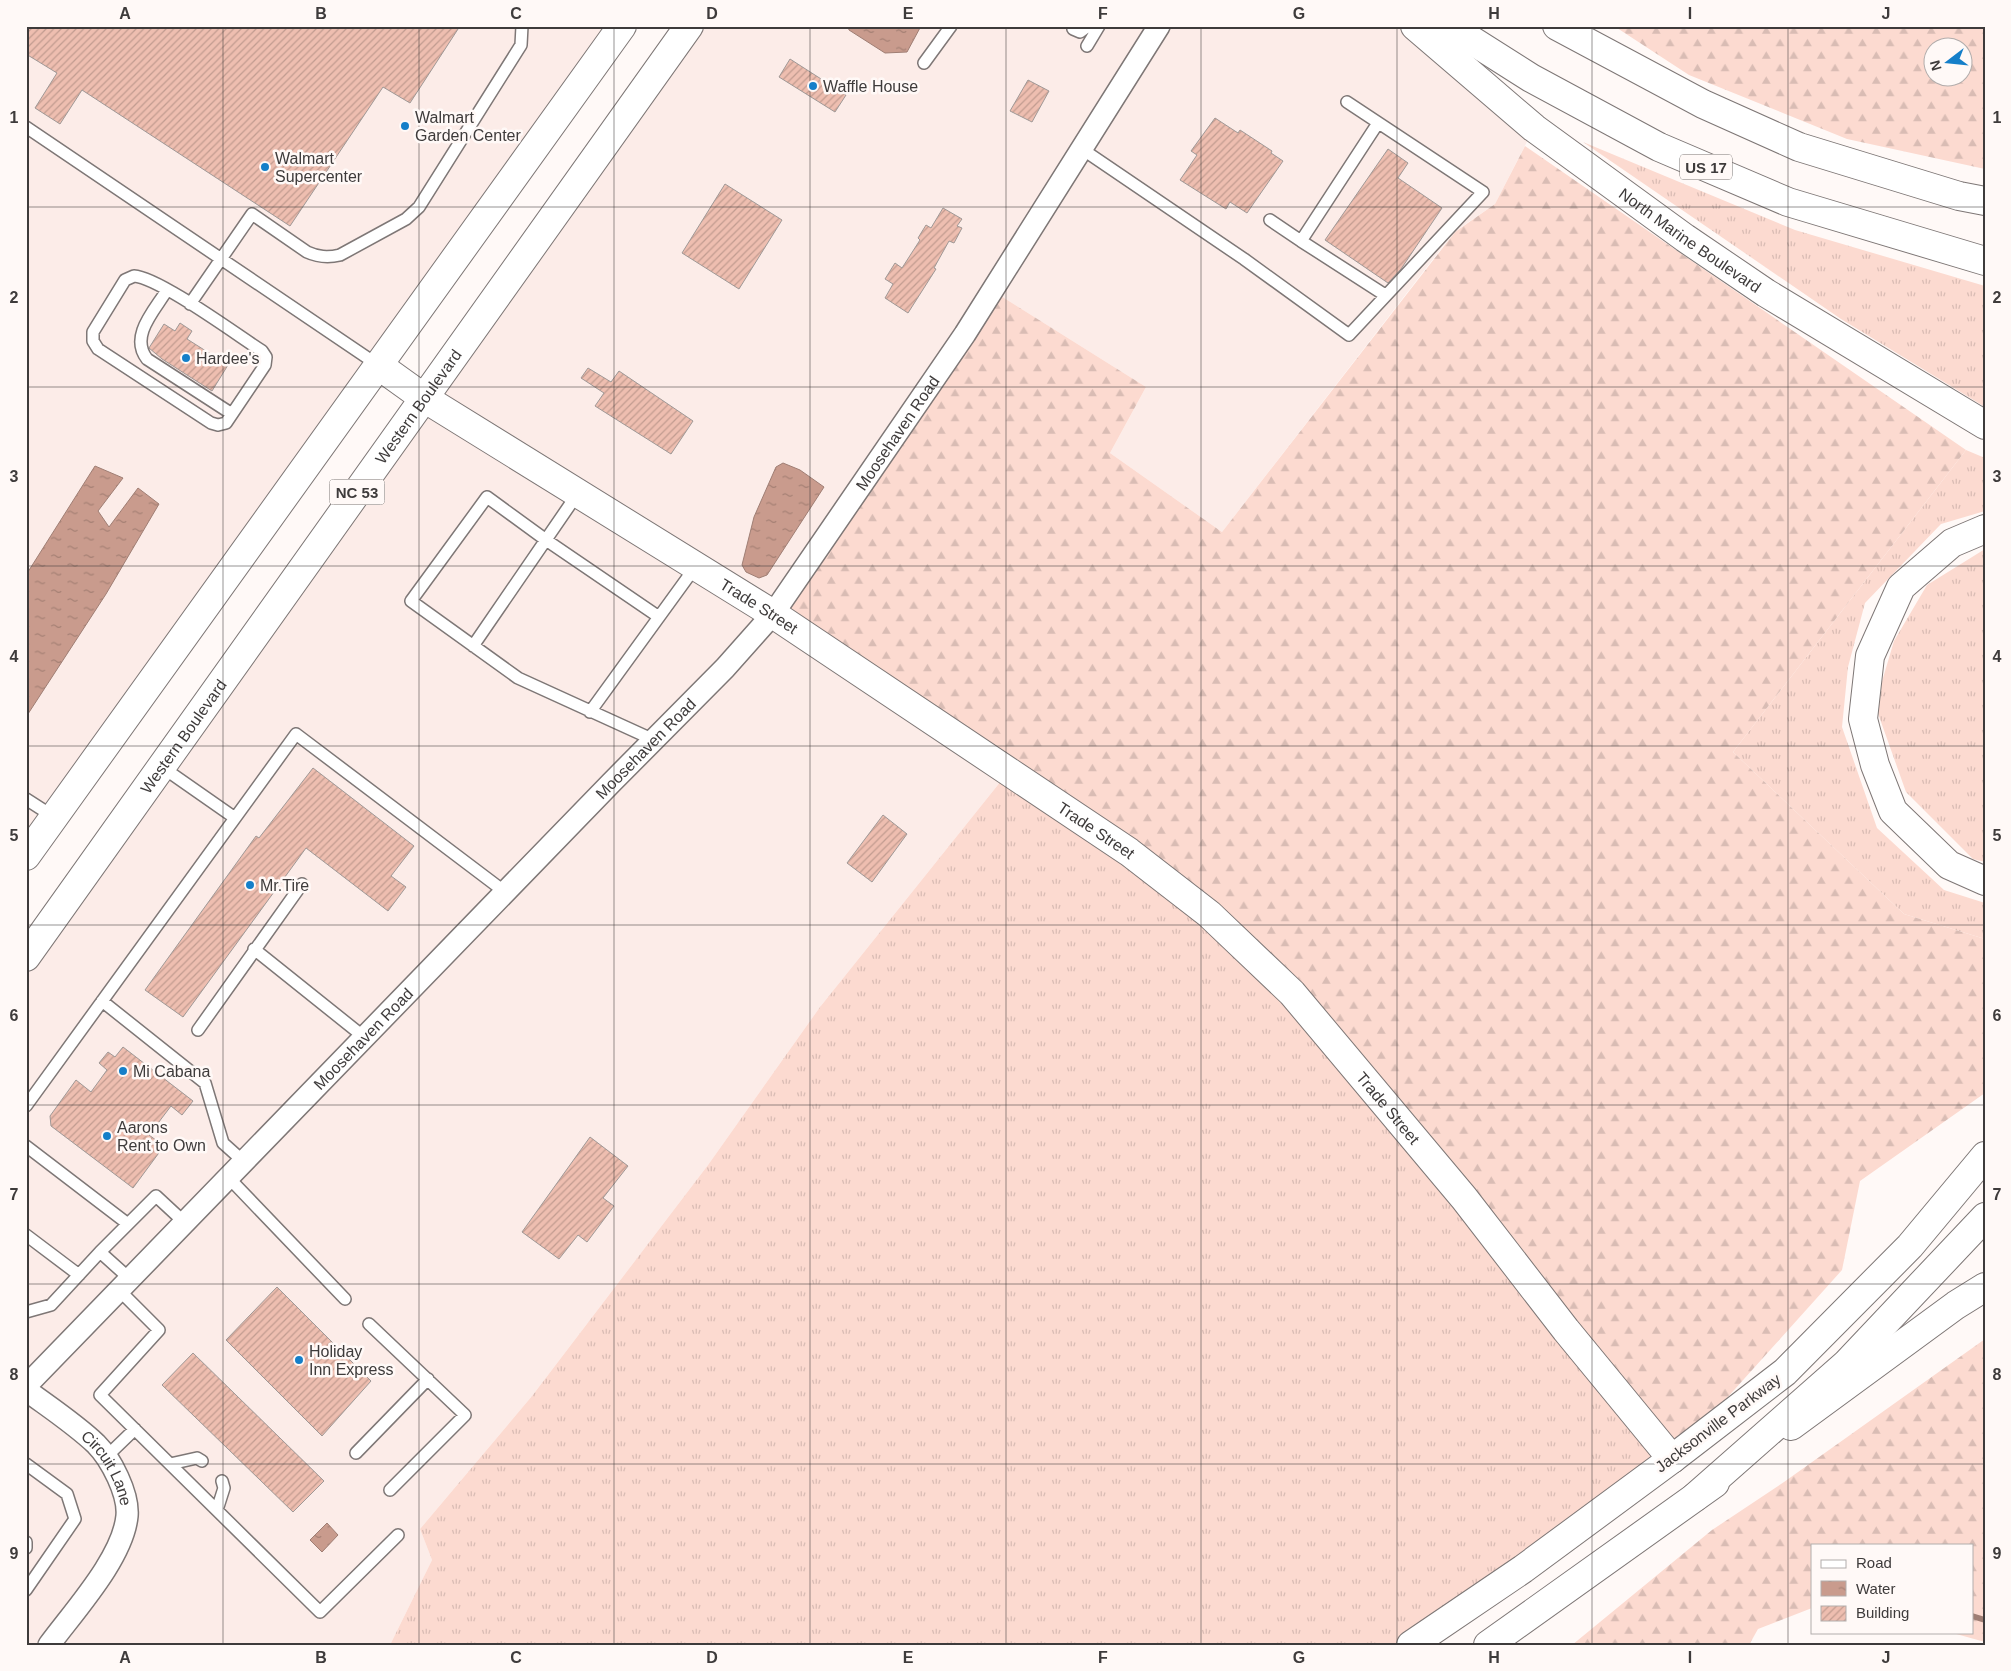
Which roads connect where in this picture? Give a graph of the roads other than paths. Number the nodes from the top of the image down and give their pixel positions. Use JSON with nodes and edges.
{"nodes":[{"id":1,"x":522,"y":26,"type":"edge"},
{"id":2,"x":622,"y":26,"type":"edge"},
{"id":3,"x":689,"y":26,"type":"edge"},
{"id":4,"x":951,"y":26,"type":"edge"},
{"id":5,"x":1159,"y":26,"type":"edge"},
{"id":6,"x":1415,"y":26,"type":"edge"},
{"id":7,"x":1449,"y":26,"type":"edge"},
{"id":8,"x":1557,"y":26,"type":"edge"},
{"id":9,"x":1094,"y":27,"type":"edge"},
{"id":10,"x":1073,"y":29,"type":"dead end"},
{"id":11,"x":1087,"y":46,"type":"dead end"},
{"id":12,"x":924,"y":63,"type":"dead end"},
{"id":13,"x":1346,"y":102,"type":"dead end"},
{"id":14,"x":1378,"y":123,"type":"junction"},
{"id":15,"x":26,"y":127,"type":"edge"},
{"id":16,"x":1082,"y":149,"type":"junction"},
{"id":17,"x":1985,"y":201,"type":"edge"},
{"id":18,"x":1270,"y":220,"type":"dead end"},
{"id":19,"x":1301,"y":241,"type":"junction"},
{"id":20,"x":222,"y":259,"type":"junction"},
{"id":21,"x":1985,"y":261,"type":"edge"},
{"id":22,"x":168,"y":290,"type":"junction"},
{"id":23,"x":1385,"y":295,"type":"junction"},
{"id":24,"x":190,"y":304,"type":"junction"},
{"id":25,"x":378,"y":365,"type":"junction"},
{"id":26,"x":424,"y":398,"type":"junction"},
{"id":27,"x":232,"y":414,"type":"junction"},
{"id":28,"x":1985,"y":425,"type":"edge"},
{"id":29,"x":578,"y":493,"type":"junction"},
{"id":30,"x":1985,"y":529,"type":"edge"},
{"id":31,"x":546,"y":540,"type":"junction"},
{"id":32,"x":696,"y":566,"type":"junction"},
{"id":33,"x":773,"y":614,"type":"junction"},
{"id":34,"x":660,"y":616,"type":"junction"},
{"id":35,"x":473,"y":646,"type":"junction"},
{"id":36,"x":590,"y":712,"type":"junction"},
{"id":37,"x":654,"y":740,"type":"junction"},
{"id":38,"x":162,"y":767,"type":"junction"},
{"id":39,"x":26,"y":799,"type":"edge"},
{"id":40,"x":54,"y":817,"type":"junction"},
{"id":41,"x":235,"y":818,"type":"junction"},
{"id":42,"x":26,"y":856,"type":"edge"},
{"id":43,"x":1985,"y":881,"type":"edge"},
{"id":44,"x":302,"y":884,"type":"dead end"},
{"id":45,"x":505,"y":892,"type":"junction"},
{"id":46,"x":254,"y":949,"type":"junction"},
{"id":47,"x":26,"y":957,"type":"edge"},
{"id":48,"x":102,"y":1001,"type":"junction"},
{"id":49,"x":198,"y":1030,"type":"dead end"},
{"id":50,"x":364,"y":1037,"type":"junction"},
{"id":51,"x":26,"y":1106,"type":"edge"},
{"id":52,"x":26,"y":1146,"type":"edge"},
{"id":53,"x":1985,"y":1156,"type":"edge"},
{"id":54,"x":243,"y":1161,"type":"junction"},
{"id":55,"x":228,"y":1177,"type":"junction"},
{"id":56,"x":1985,"y":1217,"type":"edge"},
{"id":57,"x":184,"y":1222,"type":"junction"},
{"id":58,"x":128,"y":1224,"type":"junction"},
{"id":59,"x":26,"y":1236,"type":"edge"},
{"id":60,"x":100,"y":1252,"type":"junction"},
{"id":61,"x":79,"y":1275,"type":"junction"},
{"id":62,"x":124,"y":1284,"type":"junction"},
{"id":63,"x":1985,"y":1287,"type":"edge"},
{"id":64,"x":345,"y":1299,"type":"dead end"},
{"id":65,"x":26,"y":1312,"type":"edge"},
{"id":66,"x":369,"y":1324,"type":"dead end"},
{"id":67,"x":428,"y":1379,"type":"junction"},
{"id":68,"x":26,"y":1386,"type":"edge"},
{"id":69,"x":26,"y":1390,"type":"edge"},
{"id":70,"x":135,"y":1429,"type":"junction"},
{"id":71,"x":356,"y":1453,"type":"dead end"},
{"id":72,"x":106,"y":1457,"type":"junction"},
{"id":73,"x":1672,"y":1459,"type":"junction"},
{"id":74,"x":202,"y":1460,"type":"dead end"},
{"id":75,"x":26,"y":1464,"type":"edge"},
{"id":76,"x":170,"y":1464,"type":"junction"},
{"id":77,"x":222,"y":1481,"type":"dead end"},
{"id":78,"x":390,"y":1490,"type":"dead end"},
{"id":79,"x":1695,"y":1497,"type":"junction"},
{"id":80,"x":217,"y":1510,"type":"junction"},
{"id":81,"x":398,"y":1535,"type":"dead end"},
{"id":82,"x":26,"y":1542,"type":"edge"},
{"id":83,"x":26,"y":1548,"type":"edge"},
{"id":84,"x":26,"y":1590,"type":"edge"},
{"id":85,"x":49,"y":1645,"type":"edge"},
{"id":86,"x":1410,"y":1645,"type":"edge"},
{"id":87,"x":1488,"y":1645,"type":"edge"}],
"edges":[{"from":1,"to":20,"type":"lane"},
{"from":2,"to":25,"type":"main road"},
{"from":3,"to":26,"type":"main road","name":"Western Boulevard","number":"NC 53"},
{"from":4,"to":12,"type":"lane"},
{"from":5,"to":16,"type":"street","name":"Moosehaven Road"},
{"from":6,"to":28,"type":"main road","name":"North Marine Boulevard"},
{"from":7,"to":21,"type":"main road","number":"US 17"},
{"from":8,"to":17,"type":"main road"},
{"from":9,"to":10,"type":"lane"},
{"from":9,"to":11,"type":"lane"},
{"from":13,"to":14,"type":"lane"},
{"from":14,"to":19,"type":"lane"},
{"from":14,"to":23,"type":"lane"},
{"from":15,"to":20,"type":"lane"},
{"from":16,"to":23,"type":"lane"},
{"from":16,"to":33,"type":"street","name":"Moosehaven Road"},
{"from":18,"to":19,"type":"lane"},
{"from":19,"to":23,"type":"lane"},
{"from":20,"to":24,"type":"lane"},
{"from":20,"to":25,"type":"lane"},
{"from":22,"to":24,"type":"lane"},
{"from":22,"to":27,"type":"lane"},
{"from":22,"to":27,"type":"lane"},
{"from":24,"to":27,"type":"lane"},
{"from":25,"to":26,"type":"main road","name":"Trade Street"},
{"from":25,"to":40,"type":"main road"},
{"from":26,"to":29,"type":"main road","name":"Trade Street"},
{"from":26,"to":38,"type":"main road","name":"Western Boulevard","number":"NC 53"},
{"from":29,"to":31,"type":"lane"},
{"from":29,"to":32,"type":"main road","name":"Trade Street"},
{"from":30,"to":43,"type":"main road"},
{"from":31,"to":34,"type":"lane"},
{"from":31,"to":35,"type":"lane"},
{"from":31,"to":35,"type":"lane"},
{"from":32,"to":33,"type":"main road","name":"Trade Street"},
{"from":32,"to":34,"type":"lane"},
{"from":33,"to":37,"type":"street","name":"Moosehaven Road"},
{"from":33,"to":73,"type":"main road","name":"Trade Street"},
{"from":34,"to":36,"type":"lane"},
{"from":35,"to":36,"type":"lane"},
{"from":36,"to":37,"type":"lane"},
{"from":37,"to":45,"type":"street","name":"Moosehaven Road"},
{"from":38,"to":41,"type":"lane"},
{"from":38,"to":47,"type":"main road","name":"Western Boulevard","number":"NC 53"},
{"from":39,"to":40,"type":"lane"},
{"from":40,"to":42,"type":"main road"},
{"from":41,"to":45,"type":"lane"},
{"from":41,"to":48,"type":"lane"},
{"from":44,"to":46,"type":"lane"},
{"from":45,"to":50,"type":"street","name":"Moosehaven Road"},
{"from":46,"to":49,"type":"lane"},
{"from":46,"to":50,"type":"lane"},
{"from":48,"to":51,"type":"lane"},
{"from":48,"to":54,"type":"lane"},
{"from":50,"to":54,"type":"street","name":"Moosehaven Road"},
{"from":52,"to":58,"type":"lane"},
{"from":53,"to":73,"type":"main road","name":"Jacksonville Parkway"},
{"from":54,"to":55,"type":"street","name":"Moosehaven Road"},
{"from":55,"to":57,"type":"street","name":"Moosehaven Road"},
{"from":55,"to":64,"type":"lane"},
{"from":56,"to":79,"type":"main road"},
{"from":57,"to":58,"type":"lane"},
{"from":57,"to":62,"type":"street","name":"Moosehaven Road"},
{"from":58,"to":60,"type":"lane"},
{"from":59,"to":61,"type":"lane"},
{"from":60,"to":61,"type":"lane"},
{"from":60,"to":62,"type":"lane"},
{"from":61,"to":65,"type":"lane"},
{"from":62,"to":68,"type":"street","name":"Moosehaven Road"},
{"from":62,"to":70,"type":"lane"},
{"from":63,"to":79,"type":"main road"},
{"from":66,"to":67,"type":"lane"},
{"from":67,"to":71,"type":"lane"},
{"from":67,"to":78,"type":"lane"},
{"from":69,"to":72,"type":"street","name":"Circuit Lane"},
{"from":70,"to":72,"type":"lane"},
{"from":70,"to":76,"type":"lane"},
{"from":72,"to":85,"type":"street","name":"Circuit Lane"},
{"from":73,"to":86,"type":"main road","name":"Jacksonville Parkway"},
{"from":74,"to":76,"type":"lane"},
{"from":75,"to":84,"type":"lane"},
{"from":76,"to":80,"type":"lane"},
{"from":77,"to":80,"type":"lane"},
{"from":79,"to":87,"type":"main road"},
{"from":80,"to":81,"type":"lane"},
{"from":82,"to":83,"type":"lane"}]}
